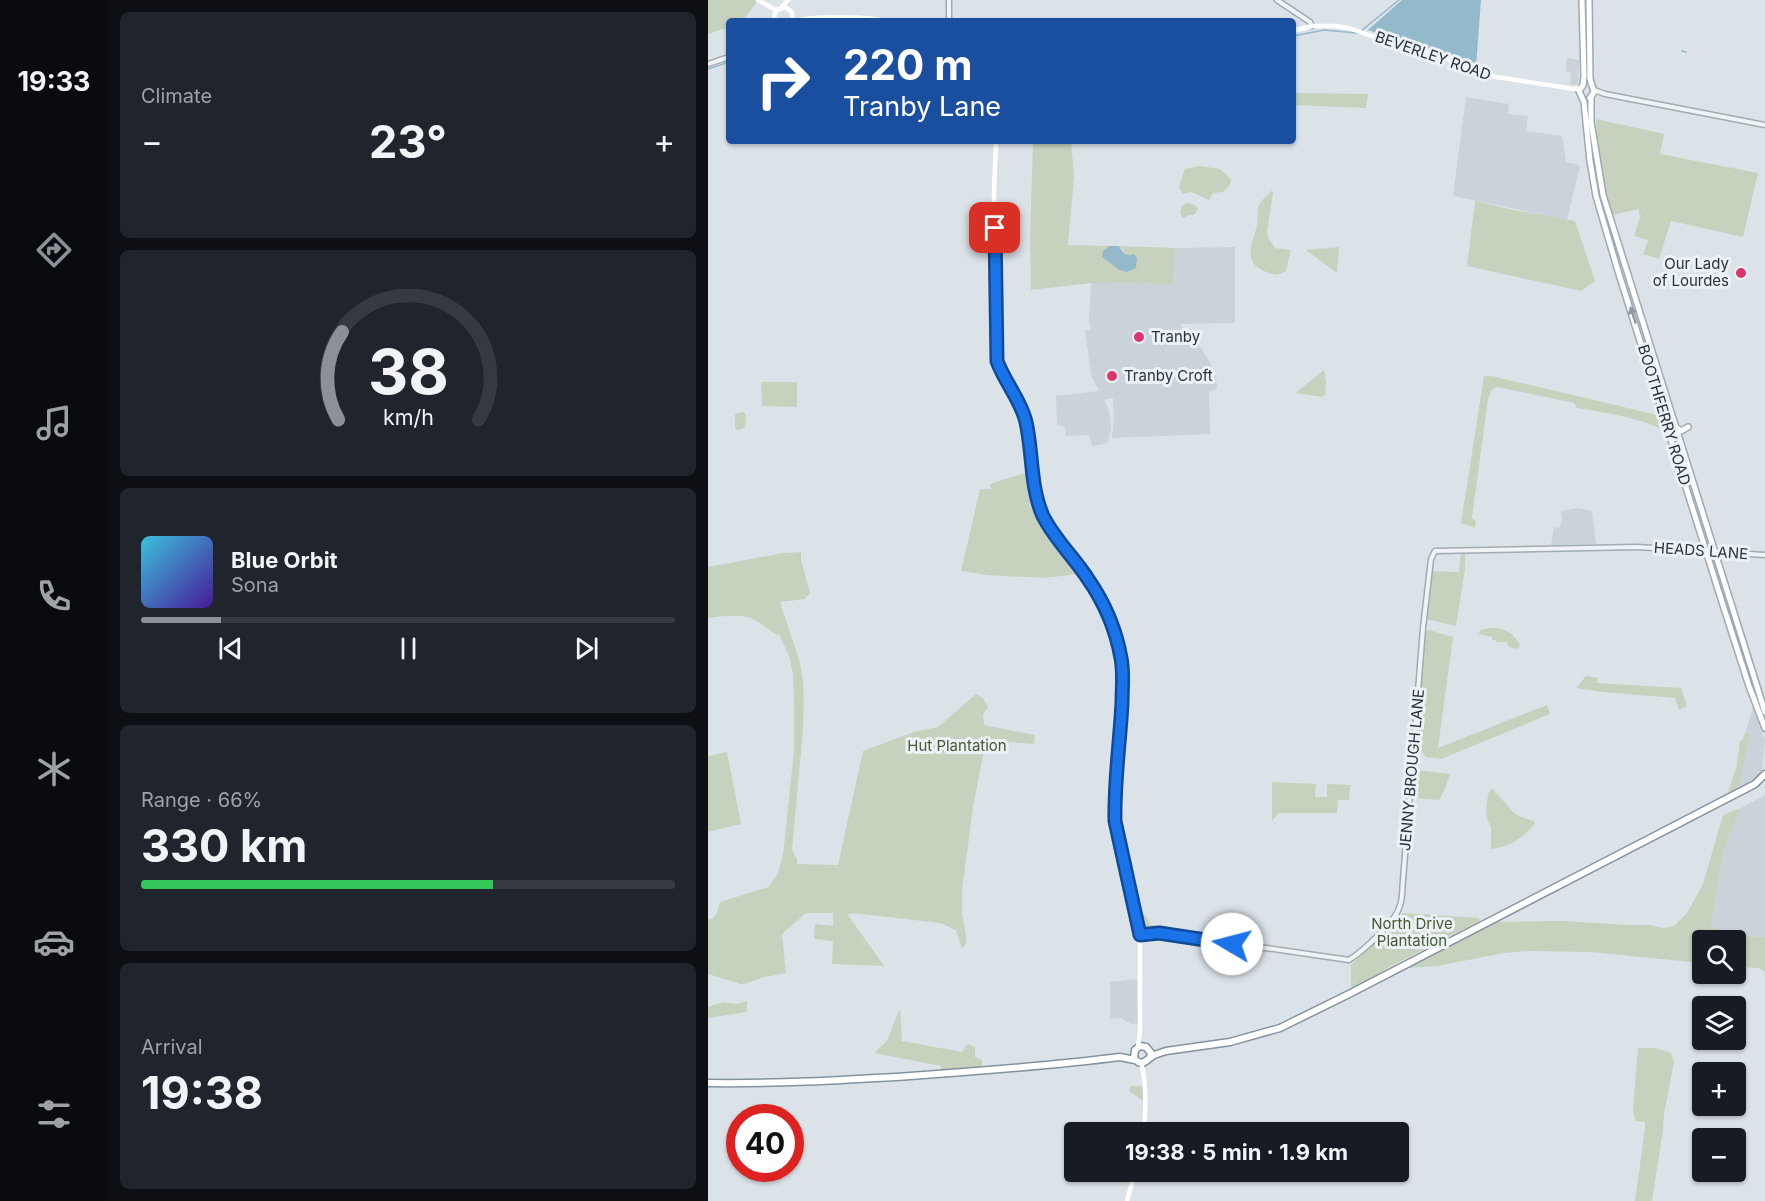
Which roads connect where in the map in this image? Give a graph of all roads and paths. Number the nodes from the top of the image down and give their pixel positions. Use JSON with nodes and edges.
{"nodes":[{"id":1,"x":758,"y":0,"type":"edge"},
{"id":2,"x":788,"y":0,"type":"edge"},
{"id":3,"x":949,"y":0,"type":"edge"},
{"id":4,"x":1277,"y":0,"type":"edge"},
{"id":5,"x":1582,"y":0,"type":"edge"},
{"id":6,"x":1589,"y":0,"type":"edge"},
{"id":7,"x":766,"y":5,"type":"junction"},
{"id":8,"x":780,"y":8,"type":"junction"},
{"id":9,"x":792,"y":12,"type":"junction"},
{"id":10,"x":774,"y":18,"type":"edge"},
{"id":11,"x":776,"y":18,"type":"edge"},
{"id":12,"x":793,"y":18,"type":"edge"},
{"id":13,"x":805,"y":18,"type":"joint"},
{"id":14,"x":868,"y":18,"type":"edge"},
{"id":15,"x":949,"y":18,"type":"edge"},
{"id":16,"x":1312,"y":26,"type":"junction"},
{"id":17,"x":1296,"y":30,"type":"edge"},
{"id":18,"x":726,"y":58,"type":"edge"},
{"id":19,"x":708,"y":64,"type":"edge"},
{"id":20,"x":1580,"y":90,"type":"junction"},
{"id":21,"x":1593,"y":92,"type":"junction"},
{"id":22,"x":1765,"y":125,"type":"edge"},
{"id":23,"x":996,"y":144,"type":"edge"},
{"id":24,"x":1675,"y":426,"type":"junction"},
{"id":25,"x":1688,"y":427,"type":"dead end"},
{"id":26,"x":1637,"y":547,"type":"joint"},
{"id":27,"x":1711,"y":551,"type":"junction"},
{"id":28,"x":1765,"y":555,"type":"edge"},
{"id":29,"x":1765,"y":712,"type":"edge"},
{"id":30,"x":1765,"y":728,"type":"edge"},
{"id":31,"x":1765,"y":774,"type":"edge"},
{"id":32,"x":1765,"y":782,"type":"edge"},
{"id":33,"x":1755,"y":784,"type":"junction"},
{"id":34,"x":1140,"y":935,"type":"junction"},
{"id":35,"x":1141,"y":1047,"type":"junction"},
{"id":36,"x":1166,"y":1052,"type":"junction"},
{"id":37,"x":1120,"y":1057,"type":"junction"},
{"id":38,"x":1144,"y":1060,"type":"junction"},
{"id":39,"x":708,"y":1083,"type":"edge"},
{"id":40,"x":1144,"y":1122,"type":"edge"},
{"id":41,"x":1132,"y":1182,"type":"edge"},
{"id":42,"x":1127,"y":1201,"type":"edge"}],
"edges":[{"from":1,"to":7,"type":"main road"},
{"from":2,"to":8,"type":"main road"},
{"from":2,"to":9,"type":"main road"},
{"from":3,"to":15,"type":"street"},
{"from":4,"to":16,"type":"street"},
{"from":5,"to":20,"type":"main road","name":"BOOTHFERRY ROAD"},
{"from":6,"to":21,"type":"main road","name":"BOOTHFERRY ROAD"},
{"from":7,"to":8,"type":"main road"},
{"from":7,"to":10,"type":"main road"},
{"from":8,"to":9,"type":"main road"},
{"from":8,"to":11,"type":"main road"},
{"from":9,"to":12,"type":"main road"},
{"from":9,"to":13,"type":"main road"},
{"from":13,"to":14,"type":"main road"},
{"from":16,"to":17,"type":"main road","name":"BEVERLEY ROAD"},
{"from":16,"to":20,"type":"main road","name":"BEVERLEY ROAD"},
{"from":18,"to":19,"type":"street"},
{"from":20,"to":21,"type":"main road"},
{"from":20,"to":21,"type":"main road"},
{"from":27,"to":20,"type":"main road","name":"BOOTHFERRY ROAD","one_way":true},
{"from":21,"to":22,"type":"street"},
{"from":21,"to":24,"type":"main road","name":"BOOTHFERRY ROAD"},
{"from":23,"to":34,"type":"main road"},
{"from":24,"to":25,"type":"main road"},
{"from":24,"to":27,"type":"main road","name":"BOOTHFERRY ROAD"},
{"from":26,"to":27,"type":"street","name":"HEADS LANE"},
{"from":26,"to":34,"type":"street","name":"JENNY BROUGH LANE"},
{"from":27,"to":28,"type":"street","name":"HEADS LANE"},
{"from":27,"to":29,"type":"main road","name":"BOOTHFERRY ROAD"},
{"from":27,"to":30,"type":"main road","name":"BOOTHFERRY ROAD"},
{"from":31,"to":33,"type":"highway"},
{"from":32,"to":33,"type":"highway"},
{"from":33,"to":36,"type":"highway"},
{"from":34,"to":35,"type":"main road"},
{"from":35,"to":36,"type":"highway"},
{"from":35,"to":37,"type":"highway"},
{"from":35,"to":38,"type":"highway"},
{"from":35,"to":38,"type":"highway"},
{"from":36,"to":38,"type":"highway"},
{"from":37,"to":38,"type":"highway"},
{"from":37,"to":39,"type":"highway"},
{"from":38,"to":40,"type":"main road"},
{"from":41,"to":42,"type":"main road"}]}
